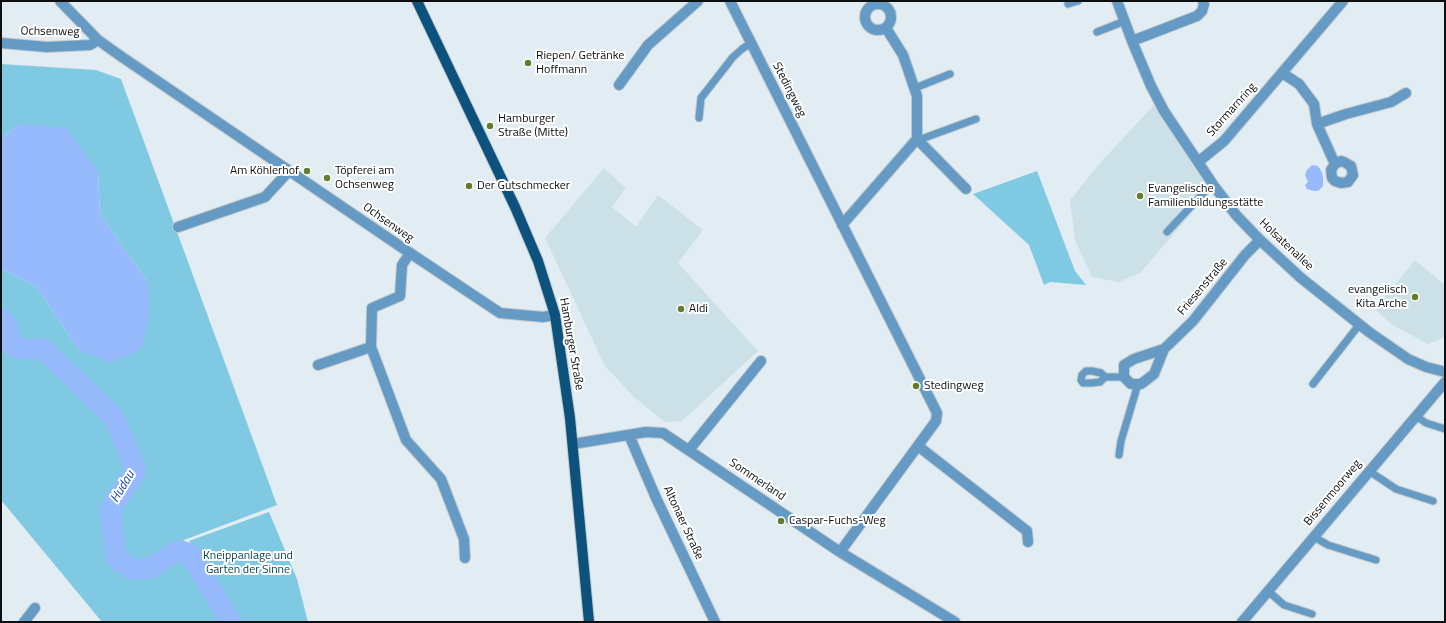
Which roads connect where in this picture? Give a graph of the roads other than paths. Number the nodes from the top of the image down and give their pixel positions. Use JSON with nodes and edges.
{"nodes":[{"id":1,"x":60,"y":1,"type":"edge"},
{"id":2,"x":417,"y":1,"type":"edge"},
{"id":3,"x":698,"y":1,"type":"edge"},
{"id":4,"x":730,"y":1,"type":"edge"},
{"id":5,"x":1078,"y":1,"type":"edge"},
{"id":6,"x":1117,"y":1,"type":"edge"},
{"id":7,"x":1203,"y":1,"type":"edge"},
{"id":8,"x":1343,"y":1,"type":"edge"},
{"id":9,"x":1068,"y":4,"type":"dead end"},
{"id":10,"x":1125,"y":21,"type":"junction"},
{"id":11,"x":886,"y":28,"type":"dead end"},
{"id":12,"x":1097,"y":32,"type":"dead end"},
{"id":13,"x":98,"y":40,"type":"junction"},
{"id":14,"x":1132,"y":41,"type":"junction"},
{"id":15,"x":1,"y":43,"type":"edge"},
{"id":16,"x":751,"y":43,"type":"junction"},
{"id":17,"x":1282,"y":73,"type":"junction"},
{"id":18,"x":950,"y":74,"type":"dead end"},
{"id":19,"x":619,"y":85,"type":"dead end"},
{"id":20,"x":914,"y":88,"type":"junction"},
{"id":21,"x":1406,"y":93,"type":"dead end"},
{"id":22,"x":699,"y":118,"type":"dead end"},
{"id":23,"x":976,"y":119,"type":"dead end"},
{"id":24,"x":1317,"y":124,"type":"junction"},
{"id":25,"x":917,"y":139,"type":"junction"},
{"id":26,"x":1198,"y":162,"type":"junction"},
{"id":27,"x":1335,"y":164,"type":"dead end"},
{"id":28,"x":289,"y":171,"type":"junction"},
{"id":29,"x":1212,"y":184,"type":"junction"},
{"id":30,"x":966,"y":189,"type":"dead end"},
{"id":31,"x":842,"y":225,"type":"junction"},
{"id":32,"x":178,"y":227,"type":"dead end"},
{"id":33,"x":1167,"y":232,"type":"dead end"},
{"id":34,"x":1260,"y":240,"type":"junction"},
{"id":35,"x":410,"y":253,"type":"junction"},
{"id":36,"x":555,"y":315,"type":"junction"},
{"id":37,"x":1359,"y":325,"type":"junction"},
{"id":38,"x":371,"y":347,"type":"junction"},
{"id":39,"x":1164,"y":349,"type":"junction"},
{"id":40,"x":761,"y":361,"type":"dead end"},
{"id":41,"x":318,"y":365,"type":"dead end"},
{"id":42,"x":1445,"y":373,"type":"edge"},
{"id":43,"x":1105,"y":377,"type":"dead end"},
{"id":44,"x":1124,"y":378,"type":"junction"},
{"id":45,"x":1445,"y":380,"type":"edge"},
{"id":46,"x":1138,"y":384,"type":"junction"},
{"id":47,"x":1314,"y":384,"type":"dead end"},
{"id":48,"x":1416,"y":416,"type":"junction"},
{"id":49,"x":1445,"y":429,"type":"edge"},
{"id":50,"x":629,"y":435,"type":"junction"},
{"id":51,"x":573,"y":444,"type":"junction"},
{"id":52,"x":918,"y":446,"type":"junction"},
{"id":53,"x":689,"y":450,"type":"junction"},
{"id":54,"x":1119,"y":455,"type":"dead end"},
{"id":55,"x":1369,"y":471,"type":"junction"},
{"id":56,"x":1433,"y":501,"type":"dead end"},
{"id":57,"x":1314,"y":537,"type":"junction"},
{"id":58,"x":1028,"y":542,"type":"dead end"},
{"id":59,"x":840,"y":552,"type":"junction"},
{"id":60,"x":465,"y":558,"type":"dead end"},
{"id":61,"x":1376,"y":560,"type":"dead end"},
{"id":62,"x":1268,"y":591,"type":"junction"},
{"id":63,"x":35,"y":608,"type":"dead end"},
{"id":64,"x":1312,"y":614,"type":"dead end"},
{"id":65,"x":24,"y":622,"type":"edge"},
{"id":66,"x":589,"y":622,"type":"edge"},
{"id":67,"x":716,"y":622,"type":"edge"},
{"id":68,"x":955,"y":622,"type":"edge"},
{"id":69,"x":1242,"y":622,"type":"edge"}],
"edges":[{"from":1,"to":13,"type":"street","name":"Ochsenweg"},
{"from":2,"to":36,"type":"main road","name":"Hamburger Straße"},
{"from":3,"to":19,"type":"street"},
{"from":4,"to":16,"type":"street","name":"Stedingweg"},
{"from":5,"to":9,"type":"lane"},
{"from":6,"to":10,"type":"street","name":"Holsatenallee"},
{"from":7,"to":14,"type":"street"},
{"from":8,"to":17,"type":"street","name":"Stormarnring"},
{"from":10,"to":12,"type":"lane"},
{"from":10,"to":14,"type":"street","name":"Holsatenallee"},
{"from":11,"to":20,"type":"street"},
{"from":13,"to":15,"type":"street","name":"Ochsenweg"},
{"from":13,"to":28,"type":"street","name":"Ochsenweg"},
{"from":14,"to":26,"type":"street","name":"Holsatenallee"},
{"from":16,"to":22,"type":"lane"},
{"from":16,"to":31,"type":"street","name":"Stedingweg"},
{"from":17,"to":24,"type":"street"},
{"from":17,"to":26,"type":"street","name":"Stormarnring"},
{"from":18,"to":20,"type":"lane"},
{"from":20,"to":25,"type":"street"},
{"from":21,"to":24,"type":"street"},
{"from":23,"to":25,"type":"lane"},
{"from":24,"to":27,"type":"street"},
{"from":25,"to":30,"type":"street"},
{"from":25,"to":31,"type":"street"},
{"from":26,"to":29,"type":"street","name":"Holsatenallee"},
{"from":28,"to":32,"type":"street"},
{"from":28,"to":35,"type":"street","name":"Ochsenweg"},
{"from":29,"to":33,"type":"lane"},
{"from":29,"to":34,"type":"street","name":"Holsatenallee"},
{"from":31,"to":52,"type":"street","name":"Stedingweg"},
{"from":34,"to":37,"type":"street","name":"Holsatenallee"},
{"from":34,"to":39,"type":"street","name":"Friesenstraße"},
{"from":35,"to":36,"type":"street","name":"Ochsenweg"},
{"from":35,"to":38,"type":"street"},
{"from":36,"to":51,"type":"main road","name":"Hamburger Straße"},
{"from":37,"to":42,"type":"street","name":"Holsatenallee"},
{"from":37,"to":47,"type":"lane"},
{"from":38,"to":41,"type":"street"},
{"from":38,"to":60,"type":"street"},
{"from":39,"to":44,"type":"street","name":"Friesenstraße"},
{"from":39,"to":46,"type":"street","name":"Friesenstraße"},
{"from":40,"to":53,"type":"street"},
{"from":42,"to":45,"type":"street","name":"Bissenmoorweg"},
{"from":43,"to":44,"type":"lane"},
{"from":44,"to":46,"type":"street"},
{"from":45,"to":48,"type":"street","name":"Bissenmoorweg"},
{"from":46,"to":54,"type":"lane"},
{"from":48,"to":49,"type":"lane"},
{"from":48,"to":55,"type":"street","name":"Bissenmoorweg"},
{"from":50,"to":51,"type":"street","name":"Sommerland"},
{"from":50,"to":53,"type":"street","name":"Sommerland"},
{"from":50,"to":67,"type":"street","name":"Altonaer Straße"},
{"from":51,"to":66,"type":"main road","name":"Hamburger Straße"},
{"from":52,"to":58,"type":"street"},
{"from":52,"to":59,"type":"street","name":"Stedingweg"},
{"from":53,"to":59,"type":"street","name":"Sommerland"},
{"from":55,"to":56,"type":"lane"},
{"from":55,"to":57,"type":"street","name":"Bissenmoorweg"},
{"from":57,"to":61,"type":"lane"},
{"from":57,"to":62,"type":"street","name":"Bissenmoorweg"},
{"from":59,"to":68,"type":"street","name":"Sommerland"},
{"from":62,"to":64,"type":"lane"},
{"from":62,"to":69,"type":"street","name":"Bissenmoorweg"},
{"from":63,"to":65,"type":"street"}]}
